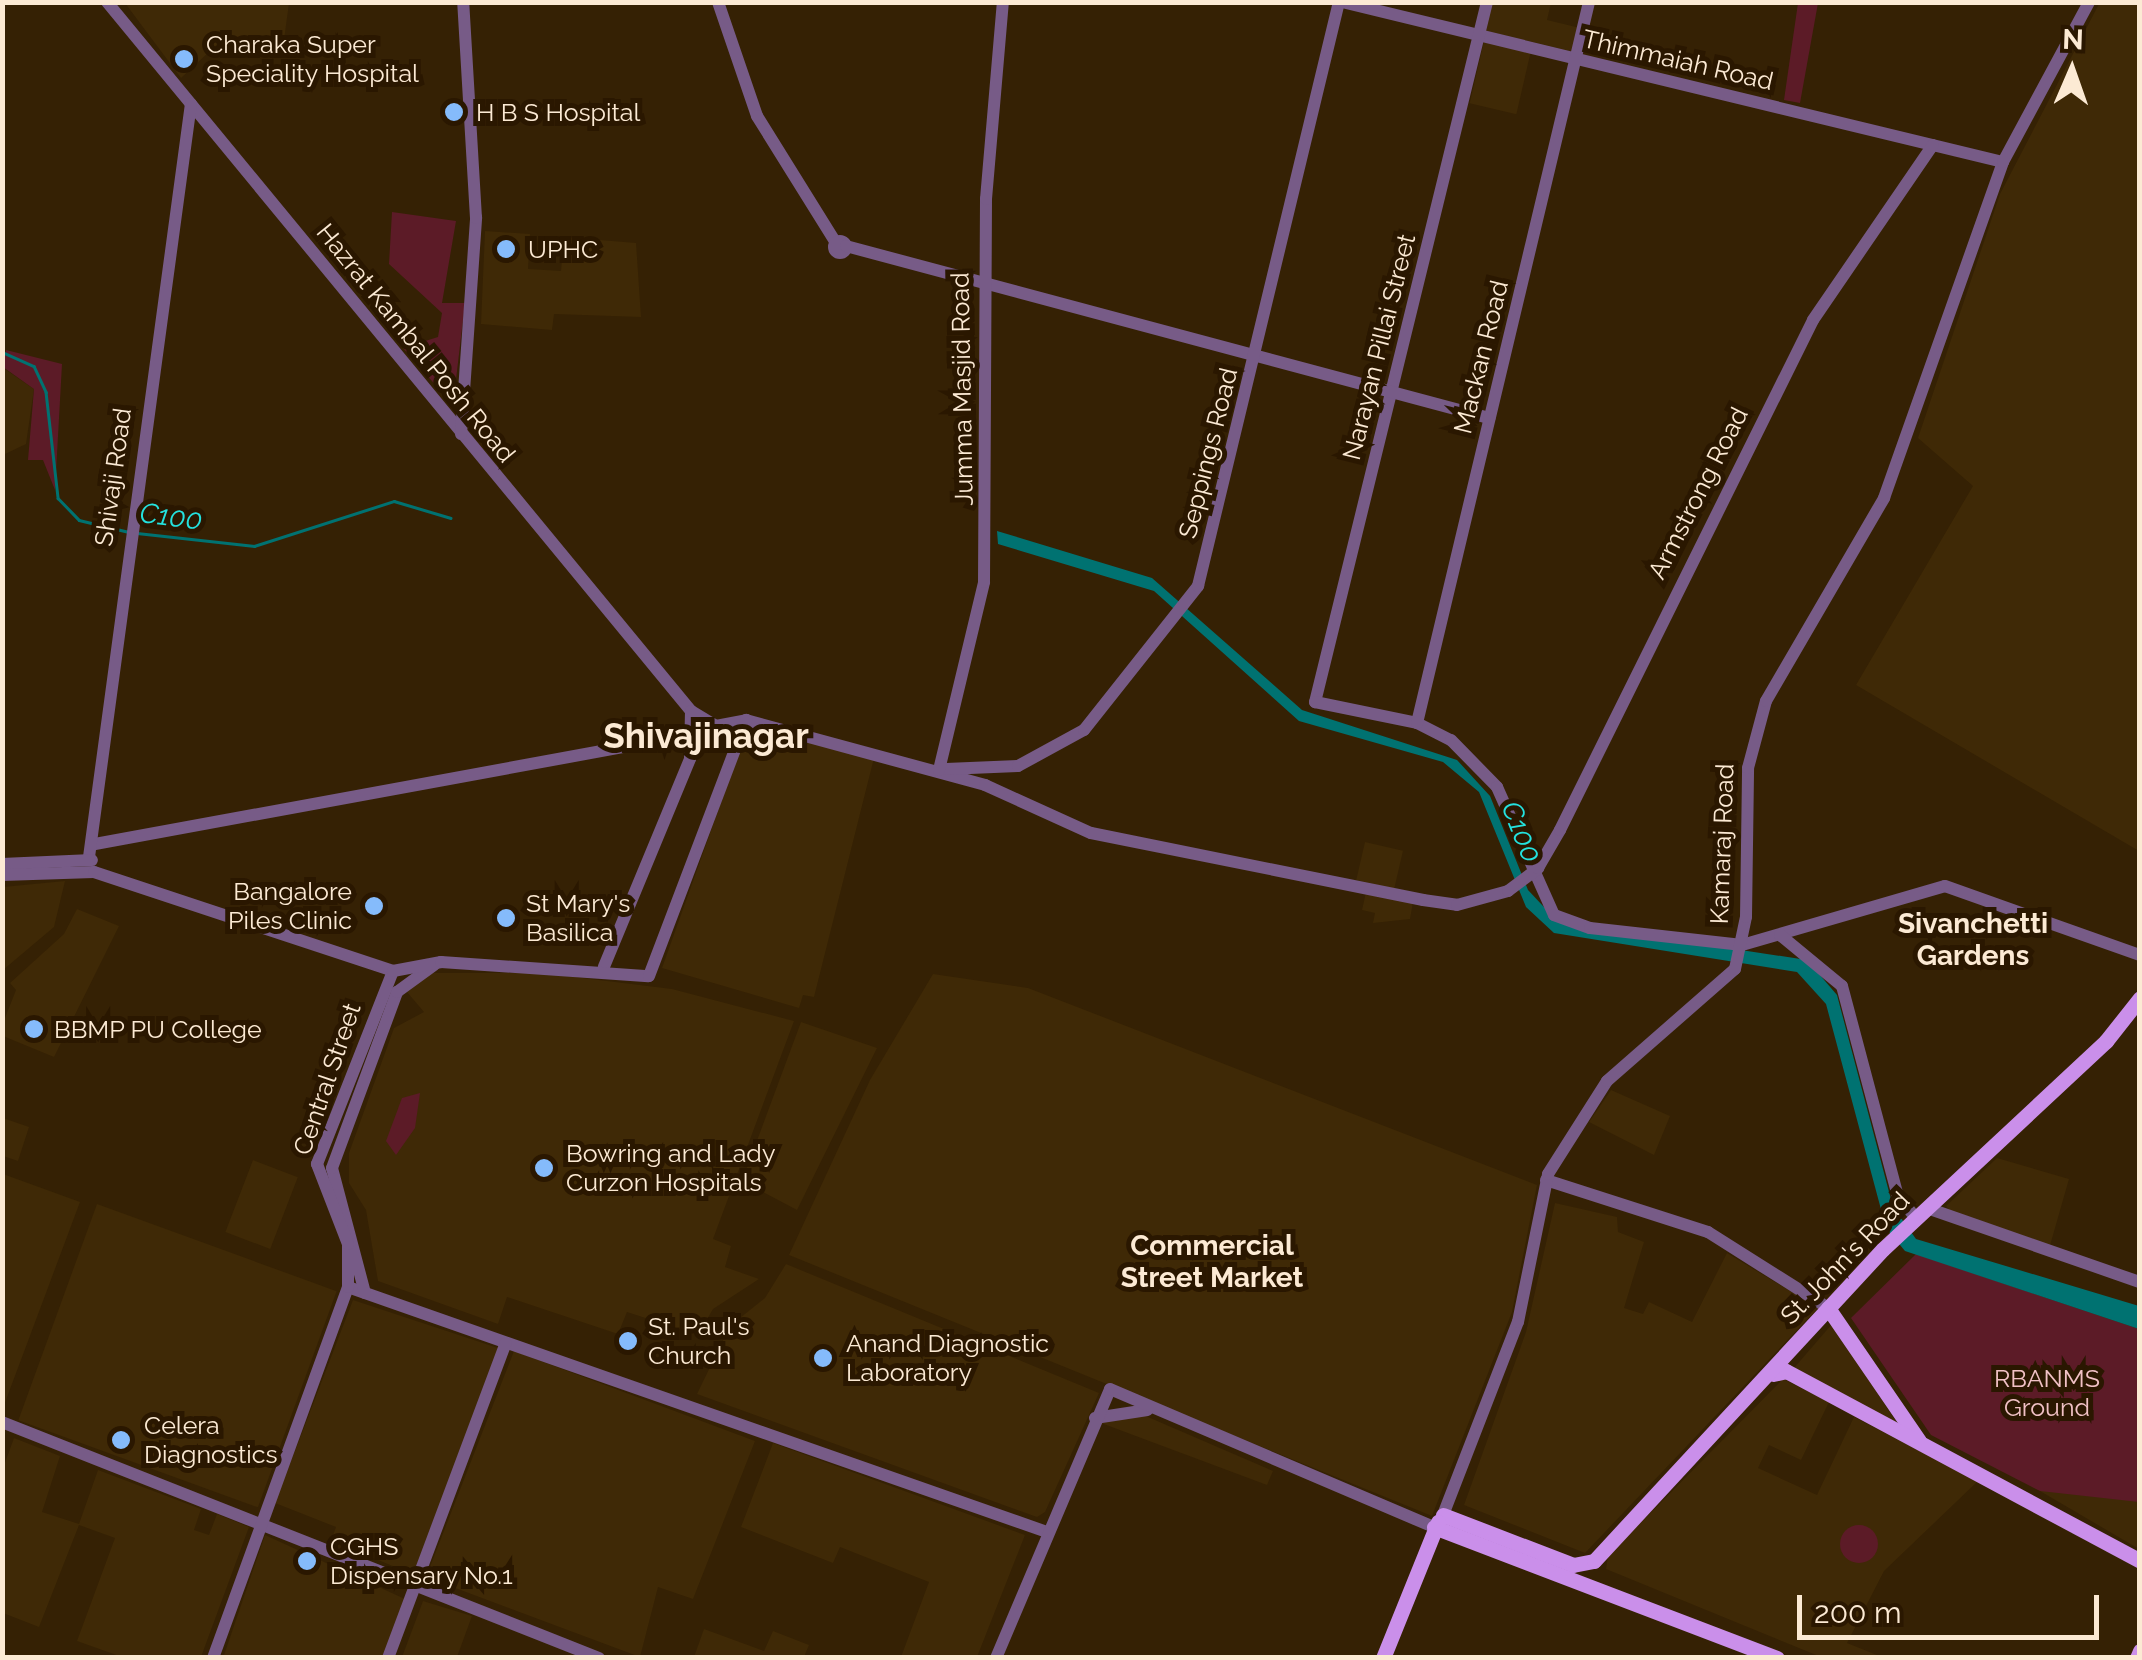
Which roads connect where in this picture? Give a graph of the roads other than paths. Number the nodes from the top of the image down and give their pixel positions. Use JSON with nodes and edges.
{"nodes":[{"id":1,"x":106,"y":2,"type":"edge"},
{"id":2,"x":462,"y":2,"type":"edge"},
{"id":3,"x":718,"y":2,"type":"edge"},
{"id":4,"x":1002,"y":2,"type":"edge"},
{"id":5,"x":1341,"y":2,"type":"edge"},
{"id":6,"x":1487,"y":2,"type":"edge"},
{"id":7,"x":1590,"y":2,"type":"edge"},
{"id":8,"x":2090,"y":2,"type":"edge"},
{"id":9,"x":1479,"y":36,"type":"junction"},
{"id":10,"x":1576,"y":59,"type":"junction"},
{"id":11,"x":190,"y":104,"type":"junction"},
{"id":12,"x":1933,"y":145,"type":"junction"},
{"id":13,"x":2003,"y":162,"type":"junction"},
{"id":14,"x":983,"y":290,"type":"junction"},
{"id":15,"x":1254,"y":358,"type":"junction"},
{"id":16,"x":466,"y":390,"type":"junction"},
{"id":17,"x":1392,"y":392,"type":"junction"},
{"id":18,"x":443,"y":408,"type":"junction"},
{"id":19,"x":1489,"y":418,"type":"junction"},
{"id":20,"x":461,"y":434,"type":"junction"},
{"id":21,"x":691,"y":711,"type":"junction"},
{"id":22,"x":746,"y":720,"type":"junction"},
{"id":23,"x":1417,"y":723,"type":"junction"},
{"id":24,"x":690,"y":734,"type":"junction"},
{"id":25,"x":737,"y":743,"type":"junction"},
{"id":26,"x":939,"y":770,"type":"junction"},
{"id":27,"x":92,"y":851,"type":"junction"},
{"id":28,"x":74,"y":858,"type":"junction"},
{"id":29,"x":2,"y":864,"type":"edge"},
{"id":30,"x":94,"y":872,"type":"junction"},
{"id":31,"x":72,"y":874,"type":"junction"},
{"id":32,"x":2,"y":875,"type":"edge"},
{"id":33,"x":1524,"y":881,"type":"junction"},
{"id":34,"x":1780,"y":934,"type":"junction"},
{"id":35,"x":1742,"y":945,"type":"junction"},
{"id":36,"x":2140,"y":955,"type":"edge"},
{"id":37,"x":441,"y":962,"type":"junction"},
{"id":38,"x":604,"y":967,"type":"junction"},
{"id":39,"x":393,"y":971,"type":"junction"},
{"id":40,"x":2140,"y":998,"type":"edge"},
{"id":41,"x":1546,"y":1180,"type":"junction"},
{"id":42,"x":1918,"y":1217,"type":"junction"},
{"id":43,"x":2140,"y":1282,"type":"edge"},
{"id":44,"x":348,"y":1287,"type":"junction"},
{"id":45,"x":364,"y":1292,"type":"junction"},
{"id":46,"x":1828,"y":1308,"type":"junction"},
{"id":47,"x":506,"y":1343,"type":"junction"},
{"id":48,"x":1773,"y":1374,"type":"junction"},
{"id":49,"x":1148,"y":1410,"type":"junction"},
{"id":50,"x":1096,"y":1418,"type":"junction"},
{"id":51,"x":2,"y":1422,"type":"edge"},
{"id":52,"x":1920,"y":1443,"type":"junction"},
{"id":53,"x":260,"y":1523,"type":"junction"},
{"id":54,"x":1440,"y":1524,"type":"junction"},
{"id":55,"x":1044,"y":1531,"type":"junction"},
{"id":56,"x":2140,"y":1560,"type":"edge"},
{"id":57,"x":1594,"y":1561,"type":"junction"},
{"id":58,"x":414,"y":1585,"type":"junction"},
{"id":59,"x":1601,"y":1585,"type":"junction"},
{"id":60,"x":2140,"y":1650,"type":"edge"},
{"id":61,"x":213,"y":1658,"type":"edge"},
{"id":62,"x":388,"y":1658,"type":"edge"},
{"id":63,"x":599,"y":1658,"type":"edge"},
{"id":64,"x":996,"y":1658,"type":"edge"},
{"id":65,"x":1383,"y":1658,"type":"edge"},
{"id":66,"x":1393,"y":1658,"type":"edge"},
{"id":67,"x":1777,"y":1658,"type":"edge"},
{"id":68,"x":2137,"y":1658,"type":"edge"}],
"edges":[{"from":1,"to":11,"type":"street","name":"Hazrat Kambal Posh Road"},
{"from":2,"to":16,"type":"street"},
{"from":3,"to":14,"type":"street"},
{"from":4,"to":14,"type":"street","name":"Jumma Masjid Road"},
{"from":5,"to":9,"type":"street","name":"Thimmaiah Road"},
{"from":5,"to":15,"type":"street","name":"Seppings Road"},
{"from":6,"to":9,"type":"street","name":"Narayan Pillai Street"},
{"from":7,"to":10,"type":"street","name":"Mackan Road"},
{"from":8,"to":13,"type":"street","name":"Kamaraj Road"},
{"from":9,"to":10,"type":"street","name":"Thimmaiah Road"},
{"from":9,"to":17,"type":"street","name":"Narayan Pillai Street"},
{"from":10,"to":12,"type":"street","name":"Thimmaiah Road"},
{"from":10,"to":19,"type":"street","name":"Mackan Road"},
{"from":11,"to":18,"type":"street","name":"Hazrat Kambal Posh Road"},
{"from":11,"to":27,"type":"street","name":"Shivaji Road"},
{"from":12,"to":13,"type":"street","name":"Thimmaiah Road"},
{"from":12,"to":33,"type":"street","name":"Armstrong Road"},
{"from":13,"to":35,"type":"street","name":"Kamaraj Road"},
{"from":14,"to":15,"type":"street"},
{"from":14,"to":26,"type":"street","name":"Jumma Masjid Road"},
{"from":15,"to":17,"type":"street"},
{"from":15,"to":26,"type":"street","name":"Seppings Road"},
{"from":16,"to":18,"type":"street"},
{"from":16,"to":20,"type":"street"},
{"from":17,"to":19,"type":"street"},
{"from":17,"to":23,"type":"street","name":"Narayan Pillai Street"},
{"from":18,"to":20,"type":"street","name":"Hazrat Kambal Posh Road"},
{"from":19,"to":23,"type":"street","name":"Mackan Road"},
{"from":20,"to":21,"type":"street","name":"Hazrat Kambal Posh Road"},
{"from":21,"to":22,"type":"street"},
{"from":21,"to":24,"type":"street"},
{"from":22,"to":25,"type":"street"},
{"from":22,"to":26,"type":"street"},
{"from":23,"to":33,"type":"street"},
{"from":24,"to":25,"type":"street"},
{"from":24,"to":27,"type":"street"},
{"from":24,"to":38,"type":"street"},
{"from":25,"to":38,"type":"street"},
{"from":26,"to":33,"type":"street"},
{"from":27,"to":28,"type":"street"},
{"from":27,"to":30,"type":"street","name":"Shivaji Road"},
{"from":28,"to":29,"type":"street"},
{"from":28,"to":31,"type":"street"},
{"from":30,"to":31,"type":"street"},
{"from":30,"to":39,"type":"street"},
{"from":31,"to":32,"type":"street"},
{"from":33,"to":35,"type":"street"},
{"from":34,"to":35,"type":"street"},
{"from":34,"to":36,"type":"street"},
{"from":34,"to":42,"type":"street"},
{"from":35,"to":41,"type":"street","name":"Kamaraj Road"},
{"from":37,"to":38,"type":"street"},
{"from":37,"to":39,"type":"street"},
{"from":37,"to":45,"type":"street","name":"Central Street"},
{"from":39,"to":44,"type":"street","name":"Central Street"},
{"from":40,"to":42,"type":"main road","name":"St. John's Road"},
{"from":41,"to":46,"type":"street"},
{"from":41,"to":54,"type":"street","name":"Kamaraj Road"},
{"from":42,"to":43,"type":"street"},
{"from":42,"to":46,"type":"main road","name":"St. John's Road"},
{"from":44,"to":45,"type":"street"},
{"from":44,"to":53,"type":"street","name":"Central Street"},
{"from":45,"to":47,"type":"street"},
{"from":46,"to":48,"type":"main road","name":"St. John's Road"},
{"from":46,"to":52,"type":"main road"},
{"from":47,"to":55,"type":"street"},
{"from":47,"to":58,"type":"street"},
{"from":48,"to":52,"type":"main road"},
{"from":48,"to":57,"type":"main road","name":"St. John's Road"},
{"from":49,"to":50,"type":"street"},
{"from":49,"to":50,"type":"street"},
{"from":49,"to":54,"type":"street"},
{"from":50,"to":55,"type":"street"},
{"from":51,"to":53,"type":"street"},
{"from":52,"to":56,"type":"main road"},
{"from":53,"to":58,"type":"street"},
{"from":53,"to":61,"type":"street","name":"Central Street"},
{"from":54,"to":57,"type":"main road"},
{"from":54,"to":59,"type":"main road"},
{"from":54,"to":65,"type":"main road","name":"Kamaraj Road"},
{"from":54,"to":66,"type":"main road","name":"Kamaraj Road"},
{"from":55,"to":64,"type":"street"},
{"from":57,"to":59,"type":"main road"},
{"from":58,"to":62,"type":"street"},
{"from":58,"to":63,"type":"street"},
{"from":59,"to":67,"type":"main road"},
{"from":60,"to":68,"type":"main road"}]}
